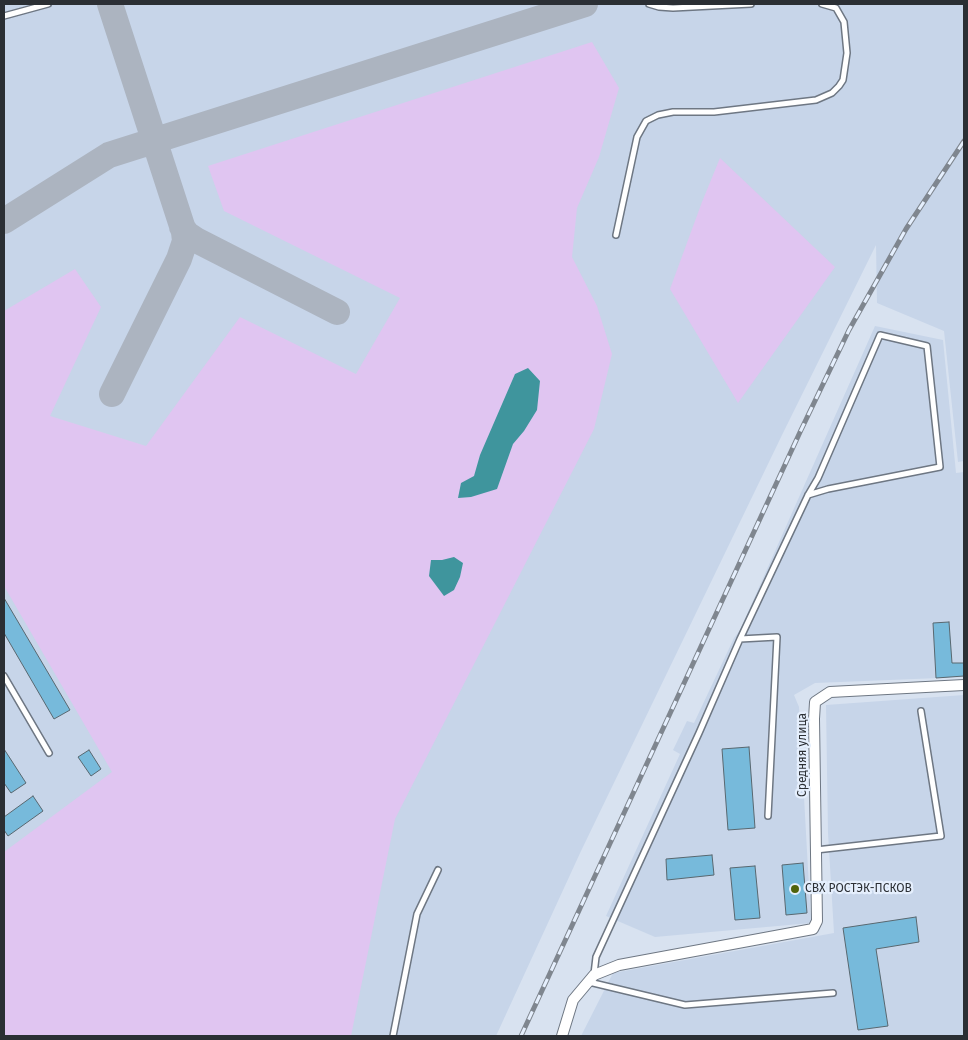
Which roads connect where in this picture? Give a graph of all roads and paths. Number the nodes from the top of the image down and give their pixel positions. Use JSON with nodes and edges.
{"nodes":[{"id":1,"x":48,"y":4,"type":"edge"},
{"id":2,"x":649,"y":4,"type":"edge"},
{"id":3,"x":751,"y":4,"type":"edge"},
{"id":4,"x":822,"y":4,"type":"edge"},
{"id":5,"x":4,"y":16,"type":"edge"},
{"id":6,"x":616,"y":235,"type":"dead end"},
{"id":7,"x":808,"y":495,"type":"junction"},
{"id":8,"x":740,"y":639,"type":"junction"},
{"id":9,"x":4,"y":676,"type":"edge"},
{"id":10,"x":964,"y":685,"type":"edge"},
{"id":11,"x":921,"y":711,"type":"dead end"},
{"id":12,"x":49,"y":753,"type":"dead end"},
{"id":13,"x":768,"y":816,"type":"dead end"},
{"id":14,"x":816,"y":850,"type":"junction"},
{"id":15,"x":438,"y":870,"type":"dead end"},
{"id":16,"x":592,"y":978,"type":"junction"},
{"id":17,"x":832,"y":992,"type":"dead end"},
{"id":18,"x":394,"y":1036,"type":"edge"},
{"id":19,"x":562,"y":1036,"type":"edge"}],
"edges":[{"from":1,"to":5,"type":"lane"},
{"from":2,"to":3,"type":"lane"},
{"from":4,"to":6,"type":"lane"},
{"from":7,"to":7,"type":"lane"},
{"from":7,"to":8,"type":"lane"},
{"from":8,"to":13,"type":"lane"},
{"from":8,"to":16,"type":"lane"},
{"from":9,"to":12,"type":"lane"},
{"from":10,"to":14,"type":"street","name":"Средняя улица"},
{"from":11,"to":14,"type":"lane"},
{"from":14,"to":16,"type":"street","name":"Средняя улица"},
{"from":15,"to":18,"type":"lane"},
{"from":16,"to":17,"type":"lane"},
{"from":16,"to":19,"type":"street"}]}
